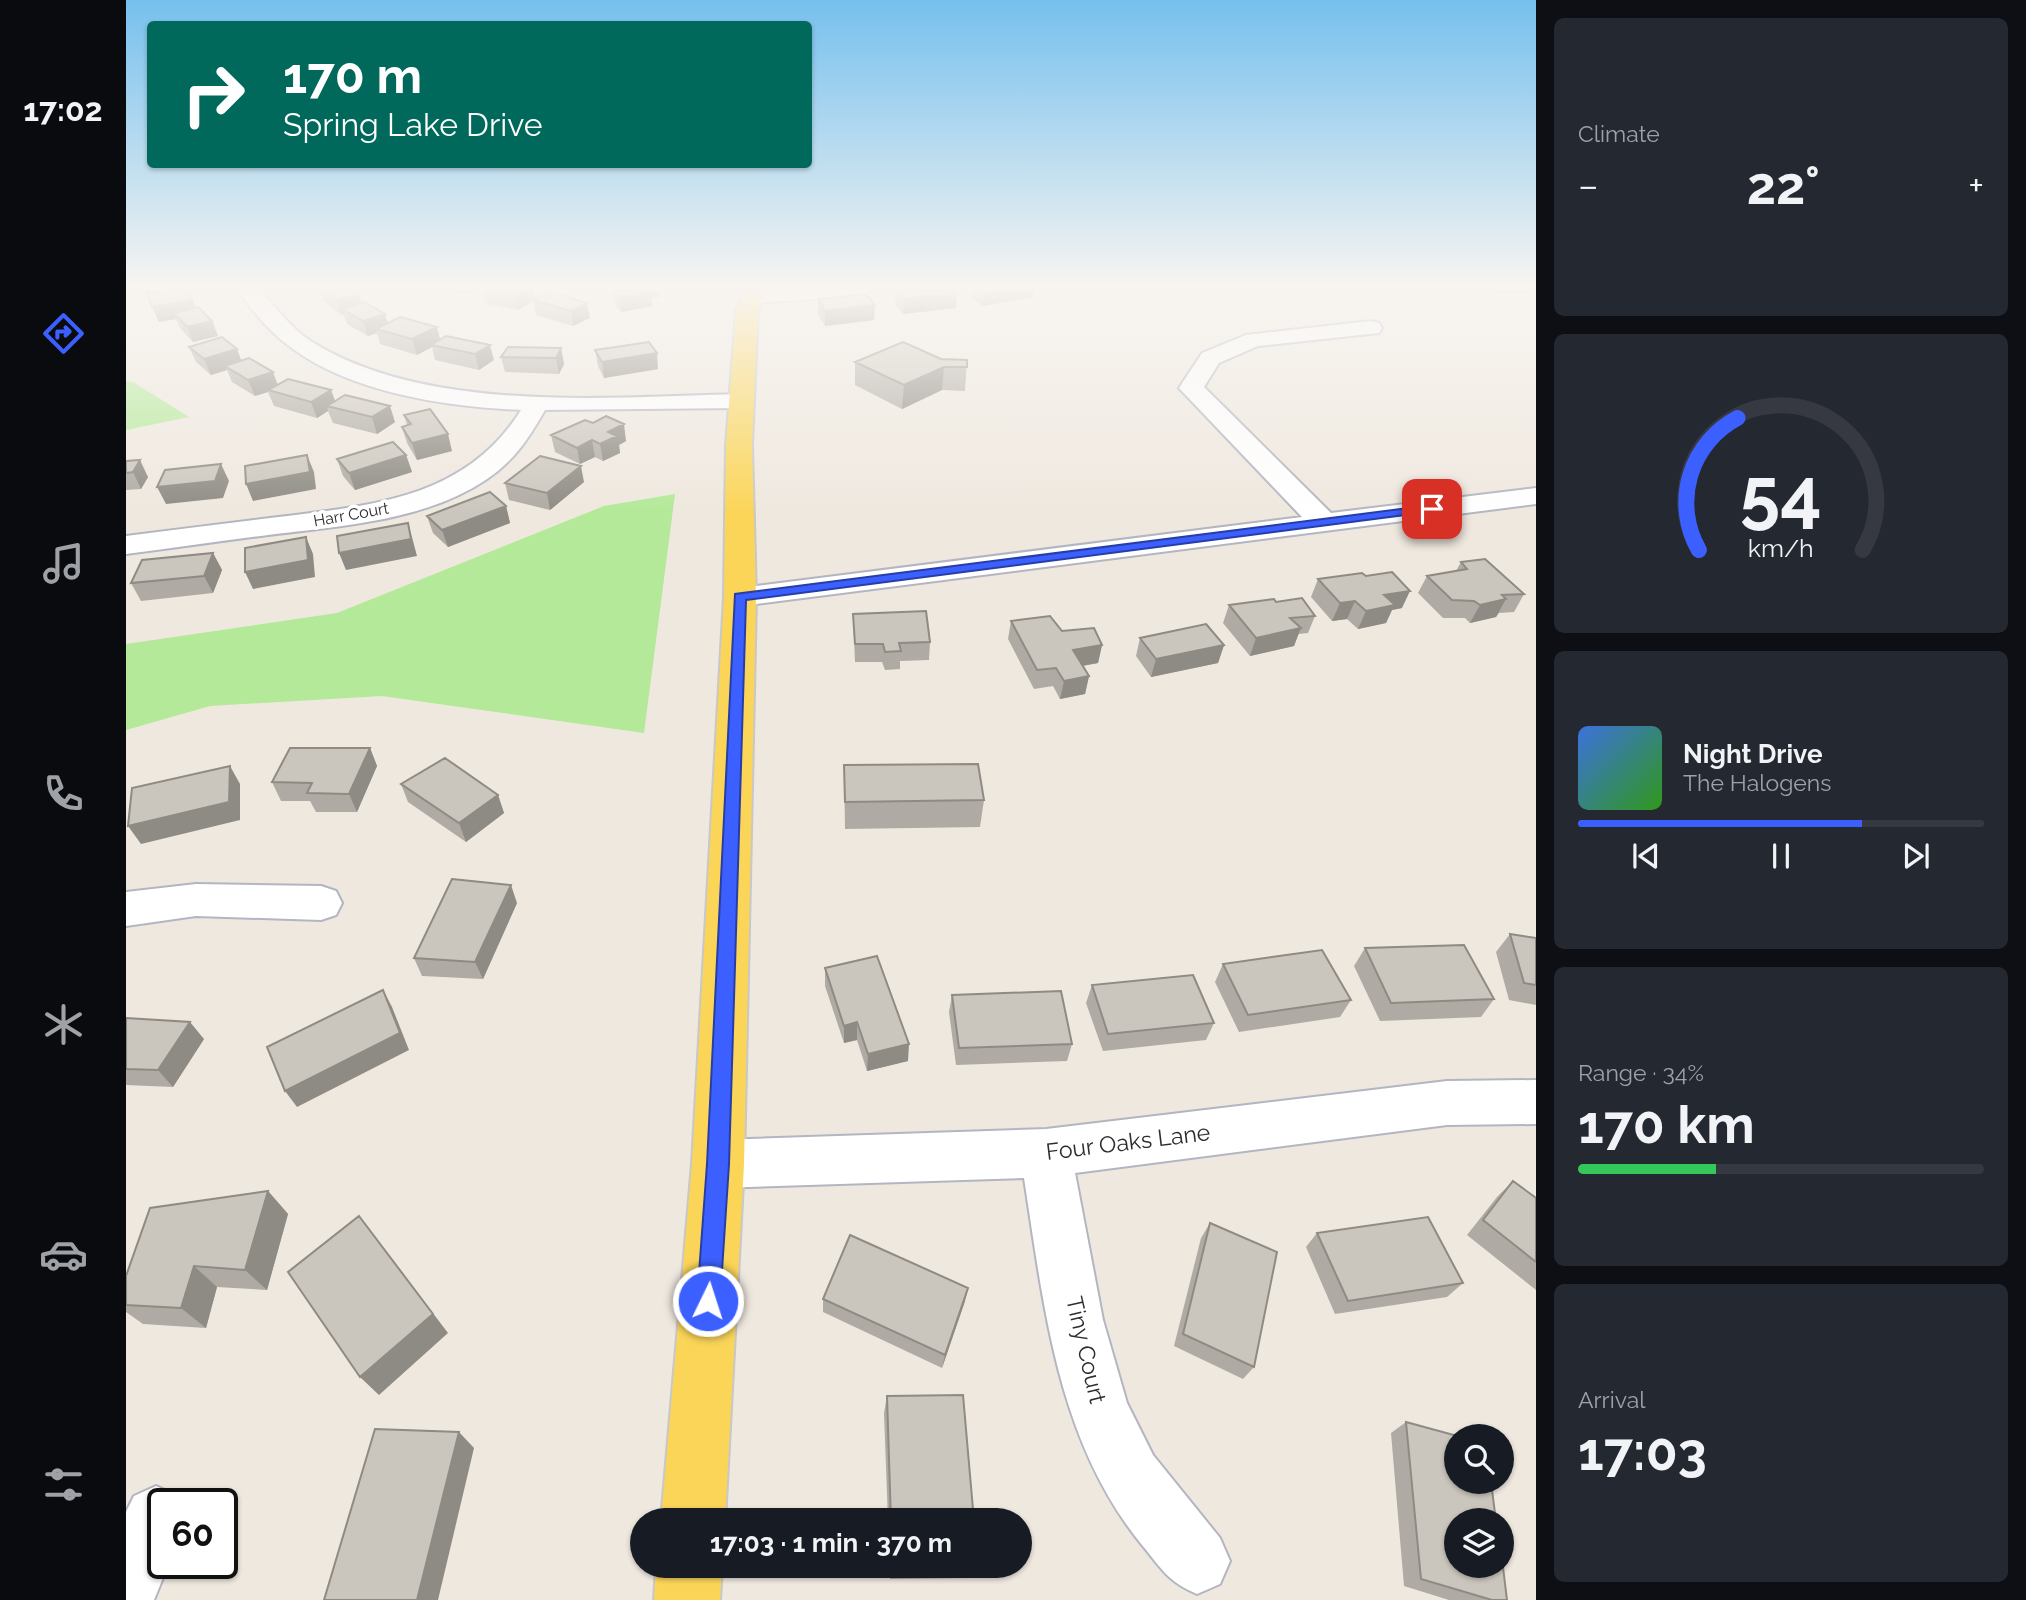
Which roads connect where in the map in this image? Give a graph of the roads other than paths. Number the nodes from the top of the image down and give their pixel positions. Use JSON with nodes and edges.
{"nodes":[{"id":1,"x":341,"y":365,"type":"edge"},
{"id":2,"x":743,"y":365,"type":"edge"},
{"id":3,"x":1206,"y":365,"type":"edge"},
{"id":4,"x":741,"y":401,"type":"junction"},
{"id":5,"x":537,"y":403,"type":"junction"},
{"id":6,"x":1536,"y":496,"type":"edge"},
{"id":7,"x":1324,"y":523,"type":"junction"},
{"id":8,"x":126,"y":545,"type":"edge"},
{"id":9,"x":740,"y":597,"type":"junction"},
{"id":10,"x":320,"y":903,"type":"dead end"},
{"id":11,"x":126,"y":909,"type":"edge"},
{"id":12,"x":1536,"y":1101,"type":"edge"},
{"id":13,"x":1046,"y":1153,"type":"junction"},
{"id":14,"x":718,"y":1164,"type":"junction"},
{"id":15,"x":693,"y":1508,"type":"edge"},
{"id":16,"x":147,"y":1539,"type":"edge"},
{"id":17,"x":1197,"y":1561,"type":"dead end"},
{"id":18,"x":688,"y":1578,"type":"edge"},
{"id":19,"x":126,"y":1587,"type":"edge"},
{"id":20,"x":687,"y":1600,"type":"edge"}],
"edges":[{"from":1,"to":5,"type":"street"},
{"from":2,"to":4,"type":"main road"},
{"from":3,"to":7,"type":"street"},
{"from":4,"to":5,"type":"street"},
{"from":4,"to":9,"type":"main road"},
{"from":5,"to":8,"type":"street","name":"Harr Court"},
{"from":6,"to":7,"type":"street"},
{"from":7,"to":9,"type":"street"},
{"from":9,"to":14,"type":"main road"},
{"from":10,"to":11,"type":"street"},
{"from":12,"to":13,"type":"street","name":"Four Oaks Lane"},
{"from":13,"to":14,"type":"street","name":"Four Oaks Lane"},
{"from":13,"to":17,"type":"street","name":"Tiny Court"},
{"from":14,"to":15,"type":"main road"},
{"from":16,"to":19,"type":"street"},
{"from":18,"to":20,"type":"main road"}]}
